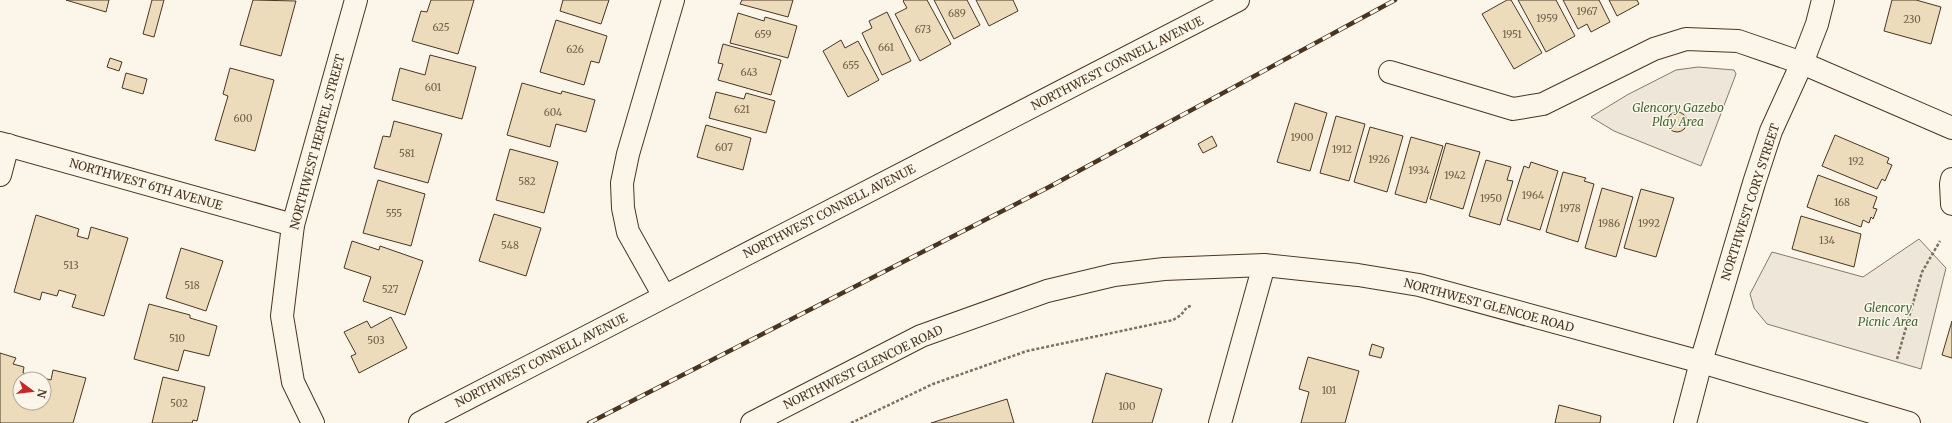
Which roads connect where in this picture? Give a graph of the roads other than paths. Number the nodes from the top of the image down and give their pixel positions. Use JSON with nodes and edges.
{"nodes":[{"id":1,"x":356,"y":0,"type":"edge"},
{"id":2,"x":673,"y":0,"type":"edge"},
{"id":3,"x":1238,"y":0,"type":"edge"},
{"id":4,"x":1823,"y":0,"type":"edge"},
{"id":5,"x":1802,"y":63,"type":"junction"},
{"id":6,"x":1390,"y":72,"type":"dead end"},
{"id":7,"x":1952,"y":128,"type":"edge"},
{"id":8,"x":4,"y":144,"type":"edge"},
{"id":9,"x":0,"y":175,"type":"edge"},
{"id":10,"x":1952,"y":179,"type":"edge"},
{"id":11,"x":1952,"y":204,"type":"edge"},
{"id":12,"x":293,"y":225,"type":"junction"},
{"id":13,"x":1264,"y":265,"type":"junction"},
{"id":14,"x":664,"y":296,"type":"junction"},
{"id":15,"x":1701,"y":362,"type":"junction"},
{"id":16,"x":313,"y":423,"type":"edge"},
{"id":17,"x":420,"y":423,"type":"edge"},
{"id":18,"x":752,"y":423,"type":"edge"},
{"id":19,"x":1220,"y":423,"type":"edge"},
{"id":20,"x":1685,"y":423,"type":"edge"},
{"id":21,"x":1910,"y":423,"type":"edge"}],
"edges":[{"from":1,"to":12,"type":"street","name":"NORTHWEST HERTEL STREET"},
{"from":2,"to":14,"type":"street"},
{"from":3,"to":14,"type":"street","name":"NORTHWEST CONNELL AVENUE"},
{"from":4,"to":5,"type":"street","name":"NORTHWEST CORY STREET"},
{"from":5,"to":6,"type":"street"},
{"from":5,"to":7,"type":"street"},
{"from":5,"to":15,"type":"street","name":"NORTHWEST CORY STREET"},
{"from":8,"to":9,"type":"street"},
{"from":8,"to":12,"type":"street","name":"NORTHWEST 6TH AVENUE"},
{"from":10,"to":11,"type":"street"},
{"from":12,"to":16,"type":"street","name":"NORTHWEST HERTEL STREET"},
{"from":13,"to":15,"type":"street","name":"NORTHWEST GLENCOE ROAD"},
{"from":13,"to":18,"type":"street","name":"NORTHWEST GLENCOE ROAD"},
{"from":13,"to":19,"type":"street"},
{"from":14,"to":17,"type":"street","name":"NORTHWEST CONNELL AVENUE"},
{"from":15,"to":20,"type":"street","name":"NORTHWEST CORY STREET"},
{"from":15,"to":21,"type":"street","name":"NORTHWEST GLENCOE ROAD"}]}
